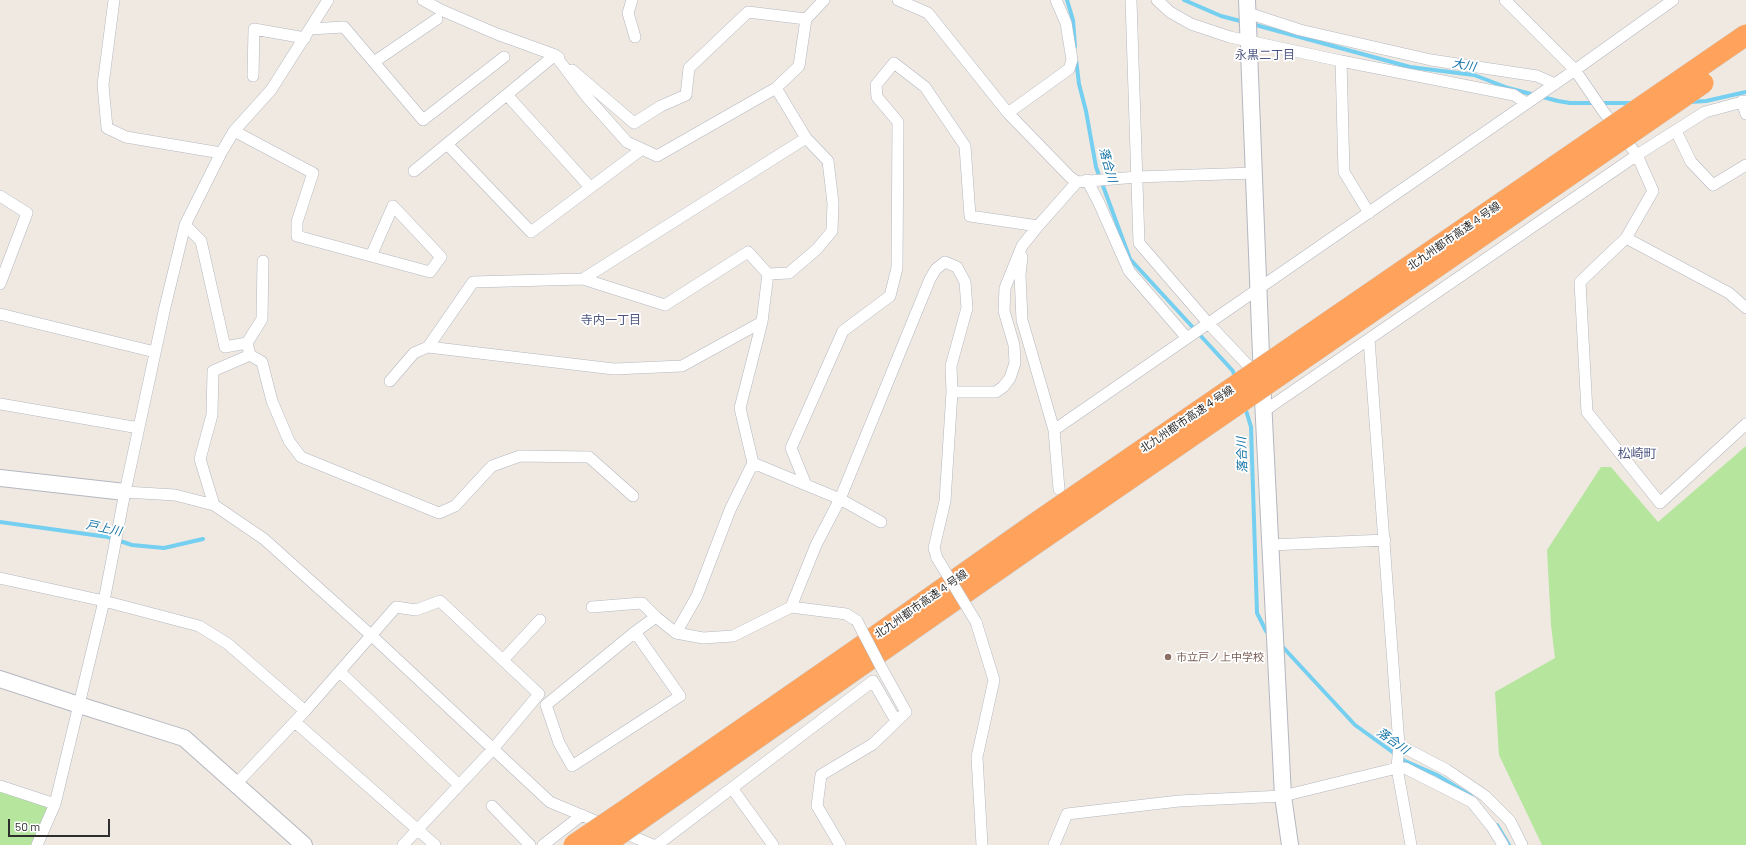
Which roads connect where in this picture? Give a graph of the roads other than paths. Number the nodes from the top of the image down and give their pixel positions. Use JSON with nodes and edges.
{"nodes":[{"id":1,"x":114,"y":0,"type":"edge"},
{"id":2,"x":328,"y":0,"type":"edge"},
{"id":3,"x":423,"y":0,"type":"edge"},
{"id":4,"x":632,"y":0,"type":"edge"},
{"id":5,"x":824,"y":0,"type":"edge"},
{"id":6,"x":898,"y":0,"type":"edge"},
{"id":7,"x":1056,"y":0,"type":"edge"},
{"id":8,"x":1131,"y":0,"type":"edge"},
{"id":9,"x":1157,"y":0,"type":"edge"},
{"id":10,"x":1505,"y":0,"type":"edge"},
{"id":11,"x":1673,"y":0,"type":"edge"},
{"id":12,"x":1247,"y":10,"type":"edge"},
{"id":13,"x":437,"y":19,"type":"dead end"},
{"id":14,"x":806,"y":20,"type":"junction"},
{"id":15,"x":308,"y":33,"type":"junction"},
{"id":16,"x":1746,"y":35,"type":"edge"},
{"id":17,"x":635,"y":37,"type":"dead end"},
{"id":18,"x":1248,"y":38,"type":"junction"},
{"id":19,"x":1746,"y":53,"type":"edge"},
{"id":20,"x":555,"y":55,"type":"junction"},
{"id":21,"x":504,"y":56,"type":"dead end"},
{"id":22,"x":374,"y":62,"type":"junction"},
{"id":23,"x":1341,"y":62,"type":"junction"},
{"id":24,"x":1575,"y":70,"type":"junction"},
{"id":25,"x":253,"y":76,"type":"dead end"},
{"id":26,"x":1555,"y":84,"type":"junction"},
{"id":27,"x":776,"y":88,"type":"junction"},
{"id":28,"x":507,"y":95,"type":"junction"},
{"id":29,"x":1744,"y":101,"type":"edge"},
{"id":30,"x":1526,"y":104,"type":"junction"},
{"id":31,"x":1008,"y":112,"type":"junction"},
{"id":32,"x":1746,"y":114,"type":"edge"},
{"id":33,"x":1676,"y":131,"type":"junction"},
{"id":34,"x":234,"y":132,"type":"junction"},
{"id":35,"x":806,"y":138,"type":"junction"},
{"id":36,"x":447,"y":144,"type":"junction"},
{"id":37,"x":642,"y":149,"type":"junction"},
{"id":38,"x":221,"y":153,"type":"junction"},
{"id":39,"x":1637,"y":155,"type":"junction"},
{"id":40,"x":1746,"y":165,"type":"edge"},
{"id":41,"x":414,"y":171,"type":"dead end"},
{"id":42,"x":1254,"y":173,"type":"junction"},
{"id":43,"x":1137,"y":177,"type":"junction"},
{"id":44,"x":1082,"y":181,"type":"junction"},
{"id":45,"x":590,"y":187,"type":"junction"},
{"id":46,"x":0,"y":196,"type":"edge"},
{"id":47,"x":1369,"y":213,"type":"junction"},
{"id":48,"x":185,"y":225,"type":"junction"},
{"id":49,"x":1038,"y":226,"type":"junction"},
{"id":50,"x":1626,"y":238,"type":"junction"},
{"id":51,"x":1022,"y":246,"type":"junction"},
{"id":52,"x":371,"y":256,"type":"junction"},
{"id":53,"x":263,"y":261,"type":"dead end"},
{"id":54,"x":768,"y":274,"type":"junction"},
{"id":55,"x":583,"y":279,"type":"junction"},
{"id":56,"x":0,"y":284,"type":"edge"},
{"id":57,"x":1259,"y":287,"type":"junction"},
{"id":58,"x":1746,"y":308,"type":"edge"},
{"id":59,"x":0,"y":314,"type":"edge"},
{"id":60,"x":762,"y":322,"type":"junction"},
{"id":61,"x":1208,"y":323,"type":"junction"},
{"id":62,"x":1187,"y":338,"type":"junction"},
{"id":63,"x":1369,"y":339,"type":"junction"},
{"id":64,"x":247,"y":343,"type":"junction"},
{"id":65,"x":428,"y":347,"type":"junction"},
{"id":66,"x":155,"y":352,"type":"junction"},
{"id":67,"x":250,"y":355,"type":"junction"},
{"id":68,"x":1262,"y":380,"type":"junction"},
{"id":69,"x":390,"y":381,"type":"dead end"},
{"id":70,"x":952,"y":392,"type":"junction"},
{"id":71,"x":0,"y":404,"type":"edge"},
{"id":72,"x":1264,"y":411,"type":"junction"},
{"id":73,"x":1746,"y":424,"type":"edge"},
{"id":74,"x":139,"y":428,"type":"junction"},
{"id":75,"x":1054,"y":430,"type":"junction"},
{"id":76,"x":753,"y":463,"type":"junction"},
{"id":77,"x":0,"y":478,"type":"edge"},
{"id":78,"x":806,"y":485,"type":"junction"},
{"id":79,"x":1059,"y":489,"type":"dead end"},
{"id":80,"x":125,"y":492,"type":"junction"},
{"id":81,"x":633,"y":496,"type":"dead end"},
{"id":82,"x":840,"y":499,"type":"junction"},
{"id":83,"x":214,"y":505,"type":"junction"},
{"id":84,"x":881,"y":522,"type":"dead end"},
{"id":85,"x":1037,"y":532,"type":"junction"},
{"id":86,"x":1385,"y":540,"type":"junction"},
{"id":87,"x":1270,"y":546,"type":"junction"},
{"id":88,"x":0,"y":578,"type":"edge"},
{"id":89,"x":104,"y":601,"type":"junction"},
{"id":90,"x":592,"y":607,"type":"dead end"},
{"id":91,"x":790,"y":607,"type":"junction"},
{"id":92,"x":656,"y":617,"type":"junction"},
{"id":93,"x":540,"y":620,"type":"dead end"},
{"id":94,"x":635,"y":632,"type":"junction"},
{"id":95,"x":676,"y":633,"type":"junction"},
{"id":96,"x":372,"y":636,"type":"junction"},
{"id":97,"x":503,"y":660,"type":"junction"},
{"id":98,"x":340,"y":672,"type":"junction"},
{"id":99,"x":0,"y":679,"type":"edge"},
{"id":100,"x":79,"y":705,"type":"junction"},
{"id":101,"x":305,"y":711,"type":"junction"},
{"id":102,"x":896,"y":721,"type":"junction"},
{"id":103,"x":295,"y":722,"type":"junction"},
{"id":104,"x":1399,"y":745,"type":"junction"},
{"id":105,"x":493,"y":749,"type":"junction"},
{"id":106,"x":1397,"y":768,"type":"junction"},
{"id":107,"x":237,"y":783,"type":"junction"},
{"id":108,"x":459,"y":785,"type":"junction"},
{"id":109,"x":0,"y":786,"type":"edge"},
{"id":110,"x":732,"y":788,"type":"junction"},
{"id":111,"x":1282,"y":796,"type":"junction"},
{"id":112,"x":55,"y":804,"type":"junction"},
{"id":113,"x":492,"y":806,"type":"dead end"},
{"id":114,"x":635,"y":813,"type":"junction"},
{"id":115,"x":582,"y":815,"type":"junction"},
{"id":116,"x":418,"y":829,"type":"junction"},
{"id":117,"x":37,"y":845,"type":"edge"},
{"id":118,"x":304,"y":845,"type":"edge"},
{"id":119,"x":402,"y":845,"type":"edge"},
{"id":120,"x":435,"y":845,"type":"edge"},
{"id":121,"x":530,"y":845,"type":"edge"},
{"id":122,"x":544,"y":845,"type":"edge"},
{"id":123,"x":574,"y":845,"type":"edge"},
{"id":124,"x":604,"y":845,"type":"edge"},
{"id":125,"x":653,"y":845,"type":"edge"},
{"id":126,"x":657,"y":845,"type":"edge"},
{"id":127,"x":774,"y":845,"type":"edge"},
{"id":128,"x":840,"y":845,"type":"edge"},
{"id":129,"x":982,"y":845,"type":"edge"},
{"id":130,"x":1054,"y":845,"type":"edge"},
{"id":131,"x":1290,"y":845,"type":"edge"},
{"id":132,"x":1411,"y":845,"type":"edge"},
{"id":133,"x":1504,"y":845,"type":"edge"},
{"id":134,"x":1522,"y":845,"type":"edge"}],
"edges":[{"from":1,"to":38,"type":"street"},
{"from":2,"to":15,"type":"street"},
{"from":3,"to":20,"type":"street"},
{"from":4,"to":17,"type":"street"},
{"from":5,"to":14,"type":"street"},
{"from":6,"to":31,"type":"street"},
{"from":7,"to":31,"type":"street"},
{"from":8,"to":43,"type":"street"},
{"from":9,"to":18,"type":"street"},
{"from":10,"to":24,"type":"street"},
{"from":11,"to":24,"type":"street"},
{"from":12,"to":18,"type":"street"},
{"from":12,"to":26,"type":"street"},
{"from":13,"to":22,"type":"street"},
{"from":14,"to":20,"type":"street"},
{"from":14,"to":27,"type":"street"},
{"from":15,"to":22,"type":"street"},
{"from":15,"to":25,"type":"street"},
{"from":15,"to":34,"type":"street"},
{"from":16,"to":85,"type":"highway","name":"北九州都市高速４号線","bridge":true},
{"from":18,"to":23,"type":"street"},
{"from":18,"to":42,"type":"street"},
{"from":19,"to":85,"type":"highway","name":"北九州都市高速４号線","bridge":true},
{"from":20,"to":28,"type":"street"},
{"from":20,"to":37,"type":"street"},
{"from":21,"to":22,"type":"street"},
{"from":23,"to":30,"type":"street"},
{"from":23,"to":47,"type":"street"},
{"from":24,"to":26,"type":"street"},
{"from":24,"to":39,"type":"street"},
{"from":26,"to":30,"type":"street"},
{"from":27,"to":35,"type":"street"},
{"from":27,"to":37,"type":"street"},
{"from":28,"to":36,"type":"street"},
{"from":28,"to":45,"type":"street"},
{"from":29,"to":32,"type":"street"},
{"from":29,"to":33,"type":"street"},
{"from":30,"to":47,"type":"street"},
{"from":31,"to":44,"type":"street"},
{"from":33,"to":39,"type":"street"},
{"from":33,"to":40,"type":"street"},
{"from":34,"to":38,"type":"street"},
{"from":34,"to":52,"type":"street"},
{"from":35,"to":54,"type":"street"},
{"from":35,"to":55,"type":"street"},
{"from":36,"to":41,"type":"street"},
{"from":36,"to":45,"type":"street"},
{"from":37,"to":45,"type":"street"},
{"from":38,"to":48,"type":"street"},
{"from":39,"to":50,"type":"street"},
{"from":39,"to":63,"type":"street"},
{"from":42,"to":43,"type":"street"},
{"from":42,"to":57,"type":"street"},
{"from":43,"to":44,"type":"street"},
{"from":43,"to":61,"type":"street"},
{"from":44,"to":49,"type":"street"},
{"from":44,"to":62,"type":"street"},
{"from":46,"to":56,"type":"street"},
{"from":47,"to":57,"type":"street"},
{"from":48,"to":64,"type":"street"},
{"from":48,"to":66,"type":"street"},
{"from":49,"to":51,"type":"street"},
{"from":49,"to":78,"type":"street"},
{"from":50,"to":58,"type":"street"},
{"from":50,"to":73,"type":"street"},
{"from":51,"to":70,"type":"street"},
{"from":51,"to":75,"type":"street"},
{"from":52,"to":52,"type":"street"},
{"from":53,"to":64,"type":"street"},
{"from":54,"to":55,"type":"street"},
{"from":54,"to":60,"type":"street"},
{"from":55,"to":65,"type":"street"},
{"from":57,"to":61,"type":"street"},
{"from":57,"to":68,"type":"street"},
{"from":59,"to":66,"type":"street"},
{"from":60,"to":65,"type":"street"},
{"from":60,"to":76,"type":"street"},
{"from":61,"to":62,"type":"street"},
{"from":61,"to":68,"type":"street"},
{"from":62,"to":75,"type":"street"},
{"from":63,"to":72,"type":"street"},
{"from":63,"to":86,"type":"street"},
{"from":64,"to":67,"type":"street"},
{"from":65,"to":69,"type":"street"},
{"from":66,"to":74,"type":"street"},
{"from":67,"to":81,"type":"street"},
{"from":67,"to":83,"type":"street"},
{"from":68,"to":72,"type":"street"},
{"from":70,"to":82,"type":"street"},
{"from":70,"to":129,"type":"street","bridge":true},
{"from":71,"to":74,"type":"street"},
{"from":72,"to":87,"type":"street"},
{"from":74,"to":80,"type":"street"},
{"from":75,"to":79,"type":"street"},
{"from":76,"to":78,"type":"street"},
{"from":76,"to":95,"type":"street"},
{"from":77,"to":80,"type":"street"},
{"from":78,"to":82,"type":"street"},
{"from":80,"to":83,"type":"street"},
{"from":80,"to":89,"type":"street"},
{"from":82,"to":84,"type":"street"},
{"from":82,"to":91,"type":"street"},
{"from":83,"to":96,"type":"street"},
{"from":85,"to":114,"type":"highway","name":"北九州都市高速４号線"},
{"from":86,"to":87,"type":"street"},
{"from":86,"to":104,"type":"street"},
{"from":87,"to":111,"type":"street"},
{"from":88,"to":89,"type":"street"},
{"from":89,"to":100,"type":"street"},
{"from":89,"to":101,"type":"street"},
{"from":90,"to":92,"type":"street"},
{"from":91,"to":95,"type":"street"},
{"from":91,"to":102,"type":"street","bridge":true},
{"from":92,"to":94,"type":"street"},
{"from":92,"to":95,"type":"street"},
{"from":93,"to":97,"type":"street"},
{"from":94,"to":94,"type":"street"},
{"from":96,"to":97,"type":"street"},
{"from":96,"to":98,"type":"street"},
{"from":96,"to":105,"type":"street"},
{"from":97,"to":105,"type":"street"},
{"from":98,"to":101,"type":"street"},
{"from":98,"to":108,"type":"street"},
{"from":99,"to":100,"type":"street"},
{"from":100,"to":107,"type":"street"},
{"from":100,"to":112,"type":"street"},
{"from":101,"to":103,"type":"street"},
{"from":102,"to":110,"type":"street"},
{"from":102,"to":128,"type":"street"},
{"from":103,"to":107,"type":"street"},
{"from":103,"to":116,"type":"street"},
{"from":104,"to":106,"type":"street"},
{"from":104,"to":134,"type":"street"},
{"from":105,"to":108,"type":"street"},
{"from":105,"to":115,"type":"street"},
{"from":106,"to":111,"type":"street"},
{"from":106,"to":132,"type":"street"},
{"from":106,"to":133,"type":"street"},
{"from":107,"to":118,"type":"street"},
{"from":108,"to":116,"type":"street"},
{"from":109,"to":112,"type":"street"},
{"from":110,"to":126,"type":"street"},
{"from":110,"to":127,"type":"street"},
{"from":111,"to":130,"type":"street"},
{"from":111,"to":131,"type":"street"},
{"from":112,"to":117,"type":"street"},
{"from":113,"to":121,"type":"street"},
{"from":114,"to":123,"type":"highway","bridge":true},
{"from":114,"to":124,"type":"highway","bridge":true},
{"from":115,"to":122,"type":"street"},
{"from":115,"to":125,"type":"street"},
{"from":116,"to":119,"type":"street"},
{"from":116,"to":120,"type":"street"}]}
